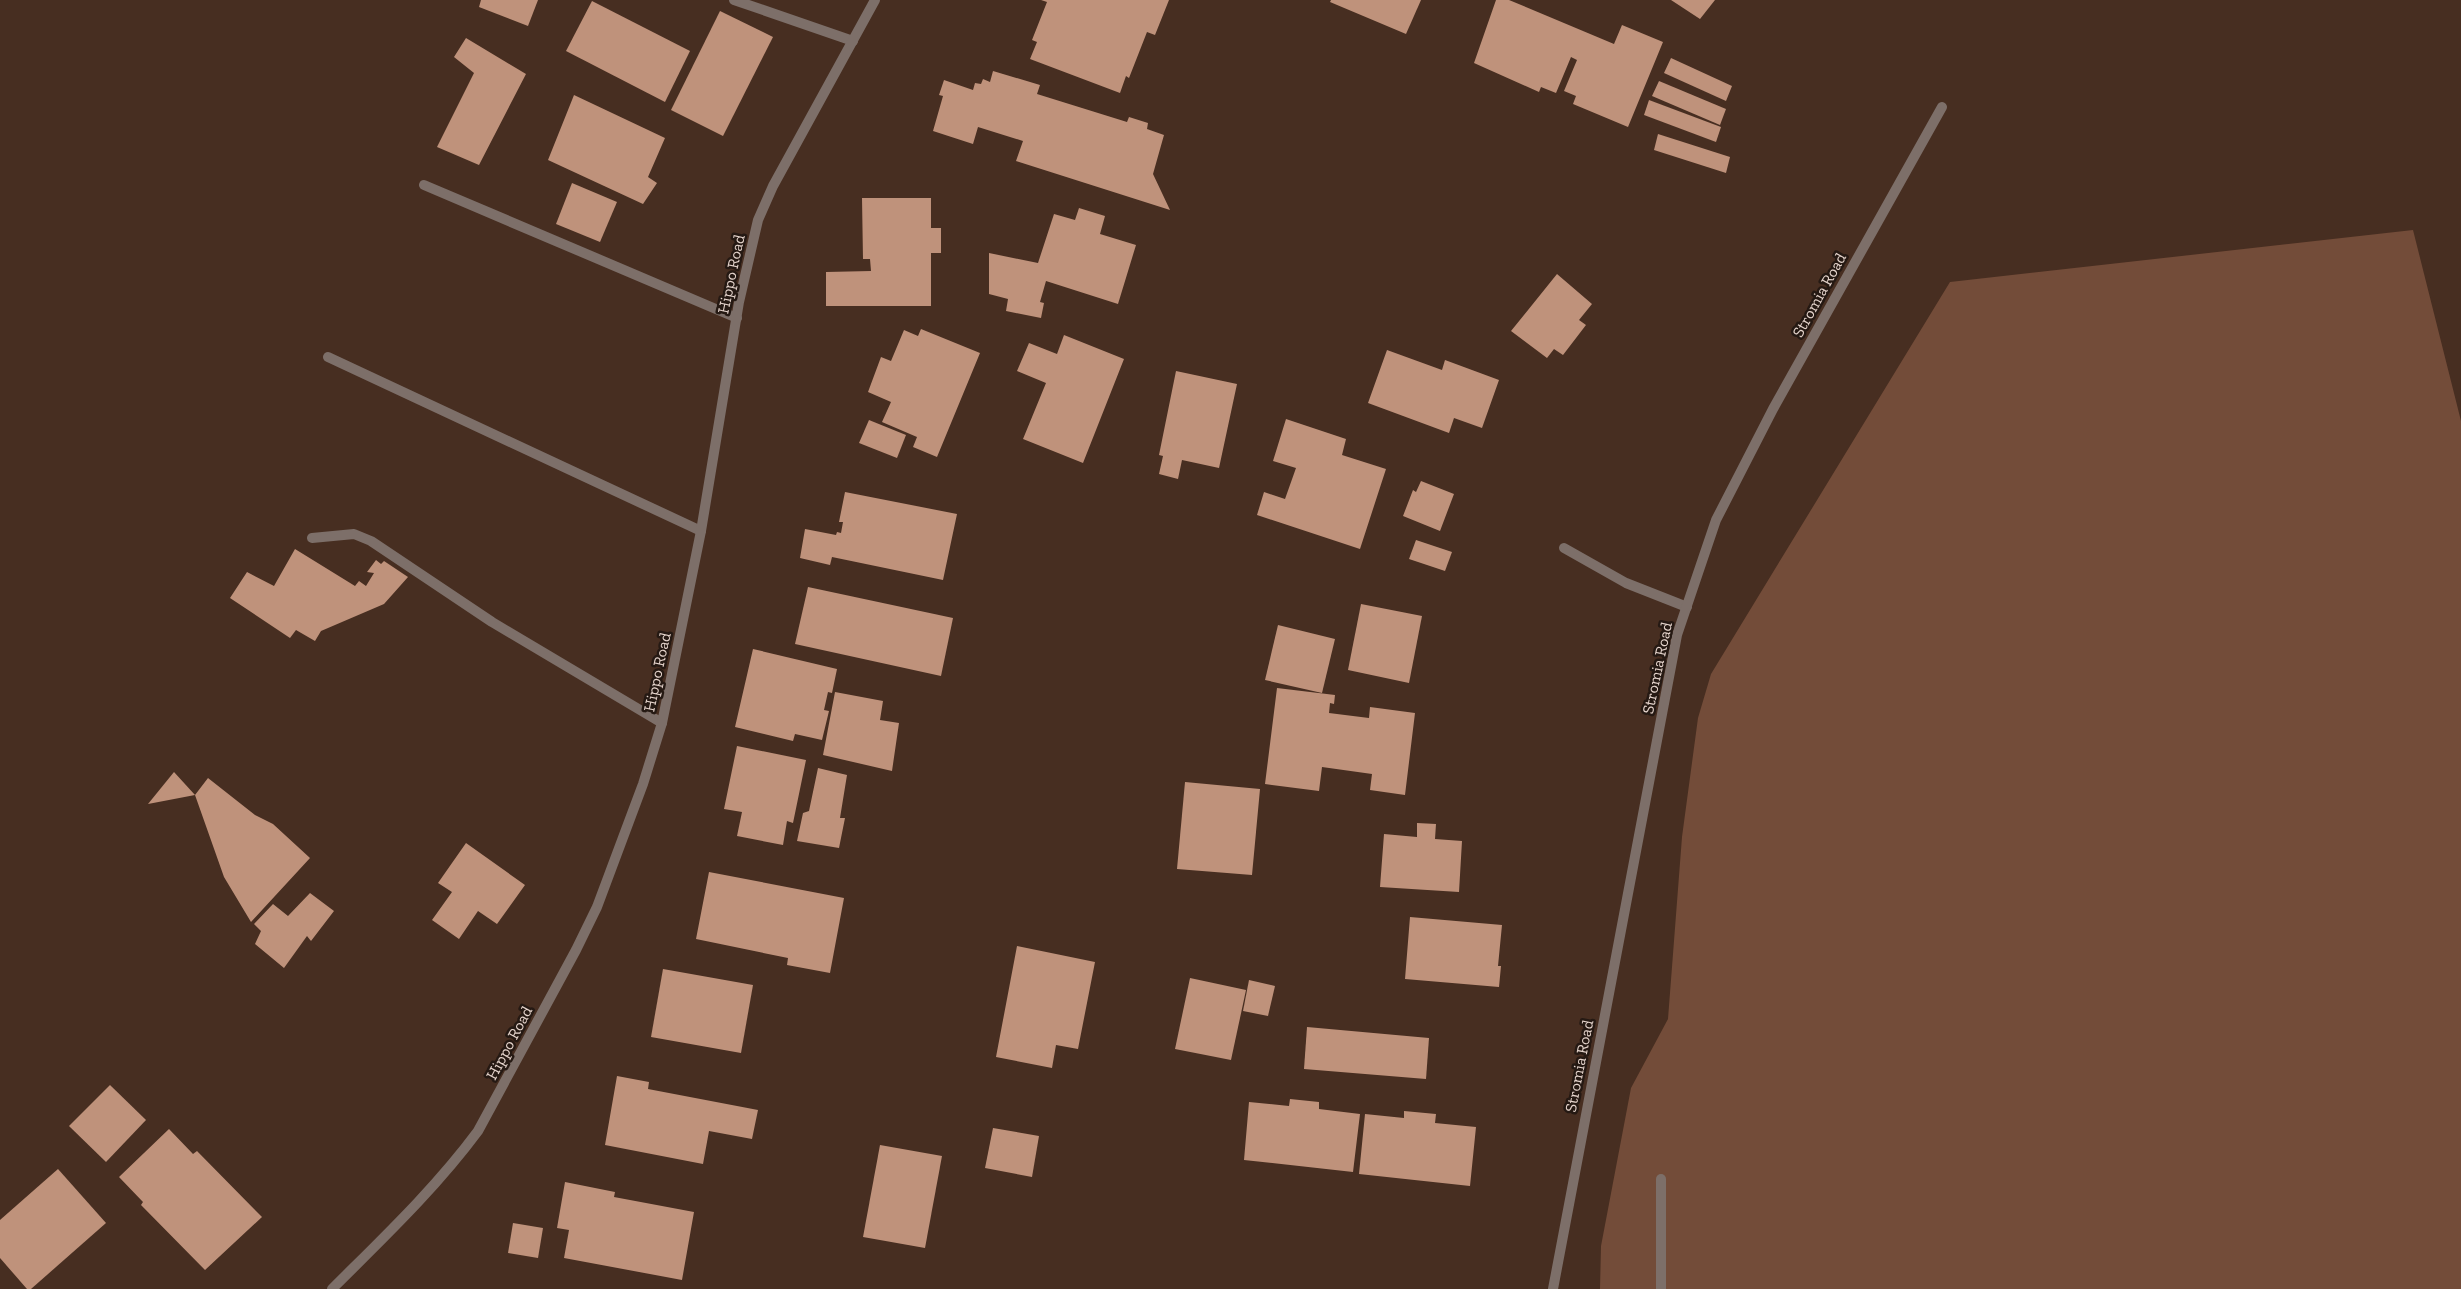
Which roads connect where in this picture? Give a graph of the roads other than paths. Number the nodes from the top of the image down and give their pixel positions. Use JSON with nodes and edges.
{"nodes":[{"id":1,"x":734,"y":0,"type":"edge"},
{"id":2,"x":875,"y":0,"type":"edge"},
{"id":3,"x":852,"y":41,"type":"junction"},
{"id":4,"x":1942,"y":107,"type":"dead end"},
{"id":5,"x":424,"y":185,"type":"dead end"},
{"id":6,"x":737,"y":318,"type":"junction"},
{"id":7,"x":328,"y":356,"type":"dead end"},
{"id":8,"x":701,"y":531,"type":"junction"},
{"id":9,"x":312,"y":538,"type":"dead end"},
{"id":10,"x":1564,"y":548,"type":"dead end"},
{"id":11,"x":1687,"y":607,"type":"junction"},
{"id":12,"x":662,"y":723,"type":"junction"},
{"id":13,"x":1661,"y":1179,"type":"dead end"},
{"id":14,"x":332,"y":1289,"type":"edge"},
{"id":15,"x":1553,"y":1289,"type":"edge"},
{"id":16,"x":1662,"y":1289,"type":"edge"}],
"edges":[{"from":1,"to":3,"type":"street"},
{"from":2,"to":3,"type":"street","name":"Hippo Road"},
{"from":3,"to":6,"type":"street","name":"Hippo Road"},
{"from":4,"to":11,"type":"street","name":"Stromia Road"},
{"from":5,"to":6,"type":"street"},
{"from":6,"to":8,"type":"street","name":"Hippo Road"},
{"from":7,"to":8,"type":"street"},
{"from":8,"to":12,"type":"street","name":"Hippo Road"},
{"from":9,"to":12,"type":"street"},
{"from":10,"to":11,"type":"street"},
{"from":11,"to":15,"type":"street","name":"Stromia Road"},
{"from":12,"to":14,"type":"street","name":"Hippo Road"},
{"from":13,"to":16,"type":"street"}]}
